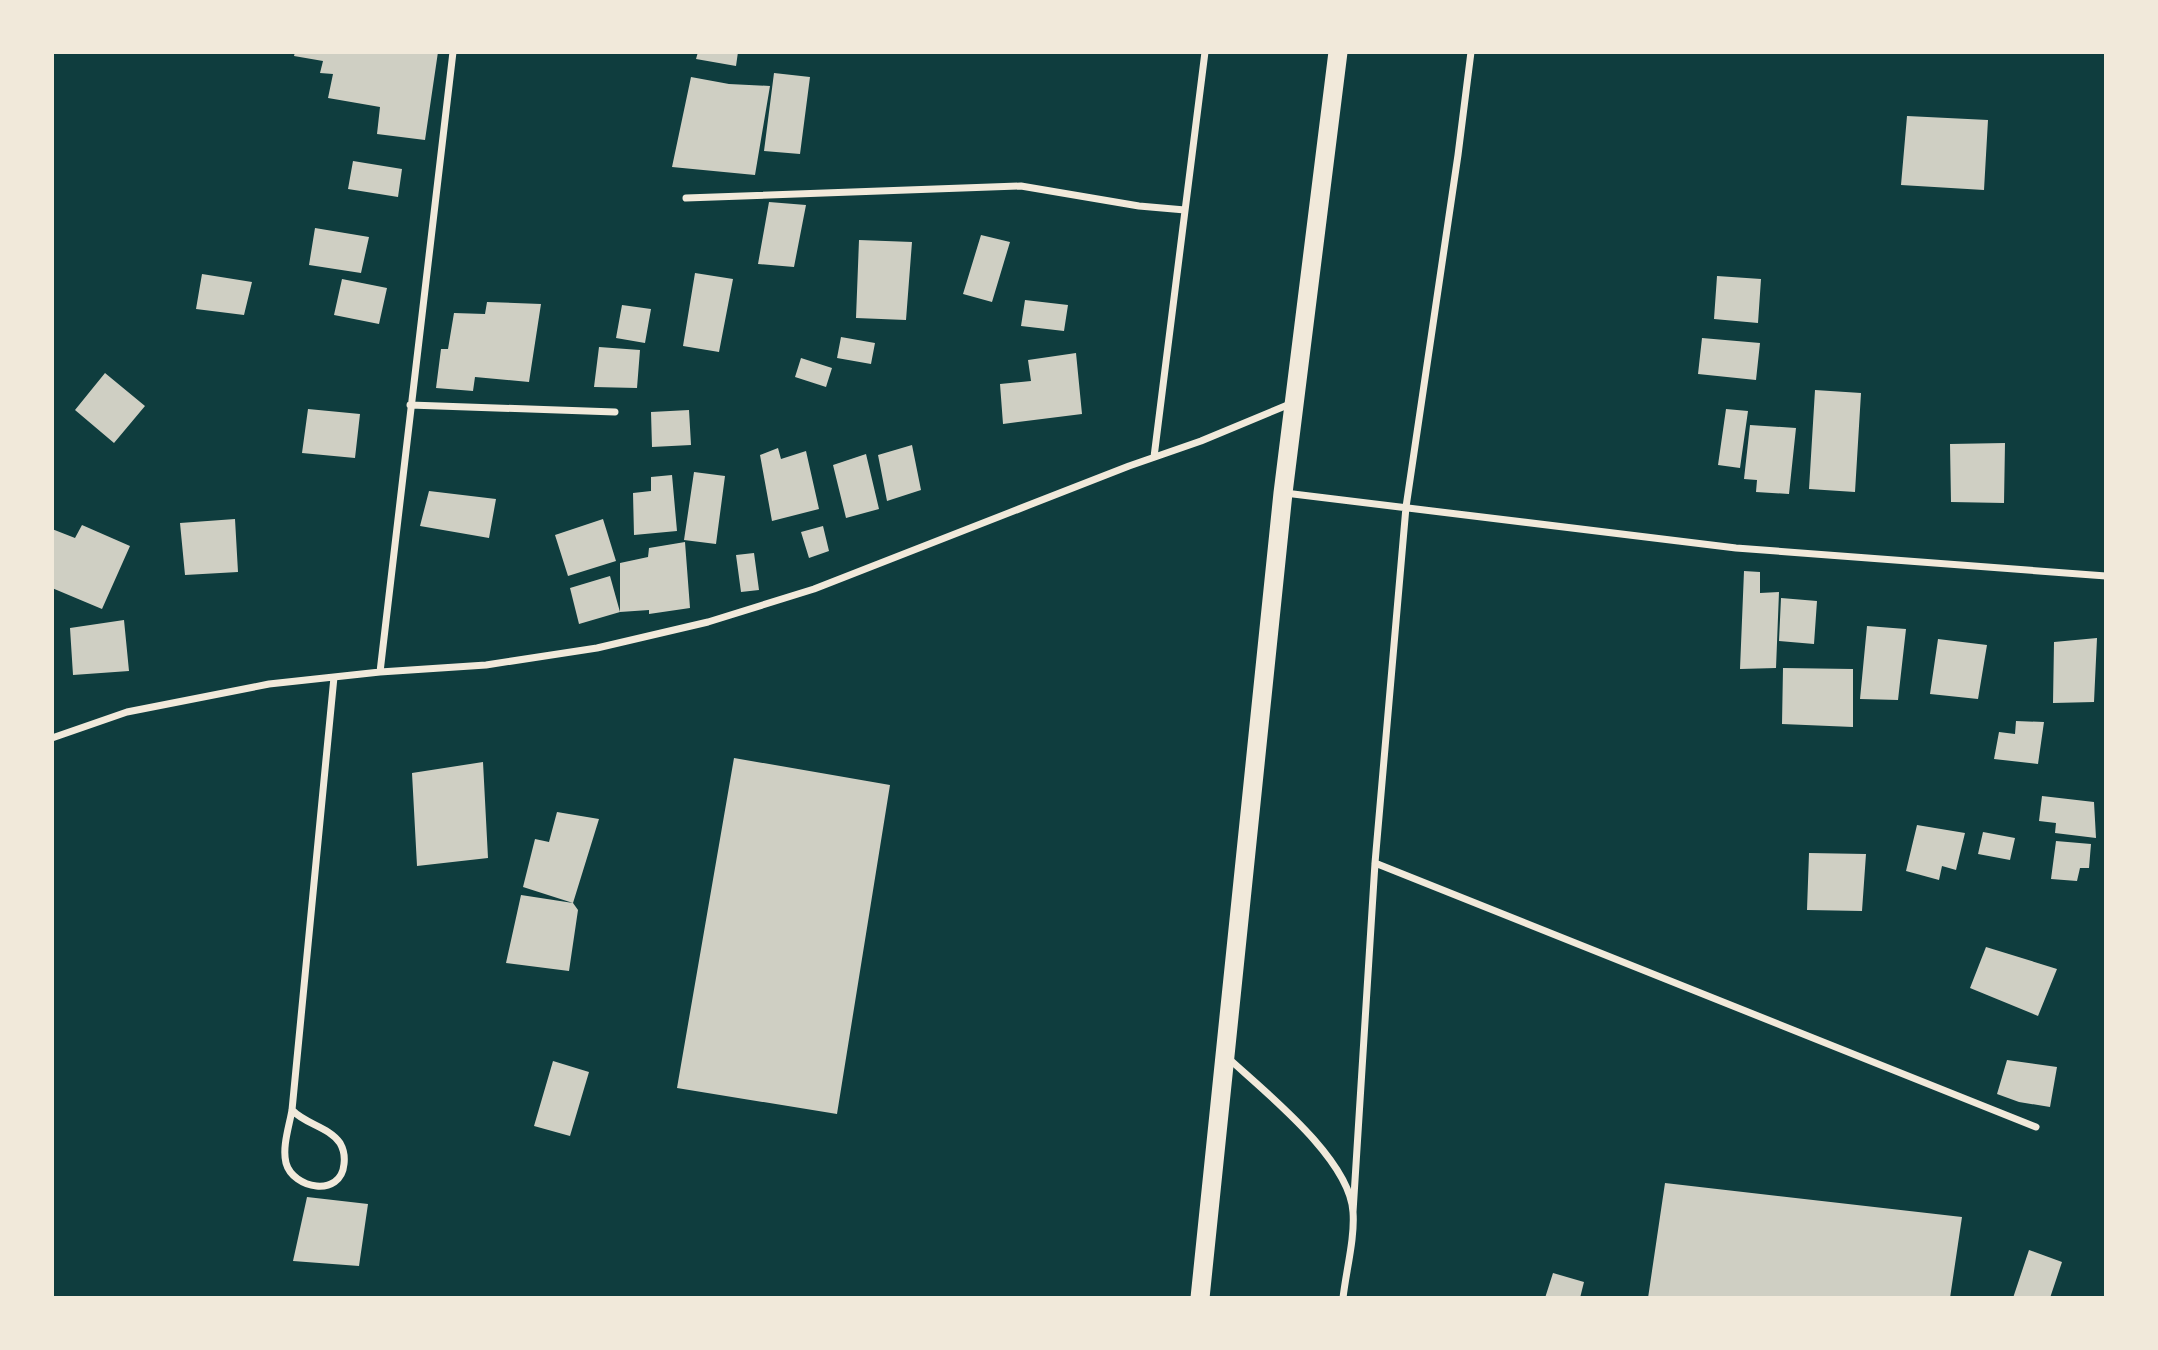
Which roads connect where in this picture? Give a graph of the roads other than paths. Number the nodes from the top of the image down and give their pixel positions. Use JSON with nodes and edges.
{"nodes":[{"id":1,"x":453,"y":52,"type":"edge"},
{"id":2,"x":1205,"y":52,"type":"edge"},
{"id":3,"x":1338,"y":52,"type":"edge"},
{"id":4,"x":1471,"y":52,"type":"edge"},
{"id":5,"x":686,"y":198,"type":"dead end"},
{"id":6,"x":1185,"y":210,"type":"junction"},
{"id":7,"x":1294,"y":402,"type":"junction"},
{"id":8,"x":410,"y":405,"type":"junction"},
{"id":9,"x":615,"y":412,"type":"dead end"},
{"id":10,"x":1154,"y":457,"type":"junction"},
{"id":11,"x":1283,"y":493,"type":"junction"},
{"id":12,"x":1406,"y":507,"type":"junction"},
{"id":13,"x":2105,"y":576,"type":"edge"},
{"id":14,"x":380,"y":672,"type":"junction"},
{"id":15,"x":334,"y":677,"type":"junction"},
{"id":16,"x":52,"y":738,"type":"edge"},
{"id":17,"x":1375,"y":863,"type":"junction"},
{"id":18,"x":1225,"y":1056,"type":"junction"},
{"id":19,"x":292,"y":1110,"type":"junction"},
{"id":20,"x":2036,"y":1126,"type":"dead end"},
{"id":21,"x":1353,"y":1212,"type":"junction"},
{"id":22,"x":1200,"y":1297,"type":"edge"},
{"id":23,"x":1343,"y":1297,"type":"edge"}],
"edges":[{"from":1,"to":8,"type":"street"},
{"from":2,"to":6,"type":"street"},
{"from":3,"to":7,"type":"highway"},
{"from":4,"to":12,"type":"street"},
{"from":5,"to":6,"type":"street"},
{"from":6,"to":10,"type":"street"},
{"from":7,"to":10,"type":"street"},
{"from":7,"to":11,"type":"highway"},
{"from":8,"to":9,"type":"street"},
{"from":8,"to":14,"type":"street"},
{"from":10,"to":14,"type":"street"},
{"from":11,"to":12,"type":"street"},
{"from":11,"to":18,"type":"highway"},
{"from":12,"to":13,"type":"street"},
{"from":12,"to":17,"type":"street"},
{"from":14,"to":15,"type":"street"},
{"from":15,"to":16,"type":"street"},
{"from":15,"to":19,"type":"street"},
{"from":17,"to":20,"type":"street"},
{"from":17,"to":21,"type":"street"},
{"from":18,"to":21,"type":"street"},
{"from":18,"to":22,"type":"highway"},
{"from":19,"to":19,"type":"street"},
{"from":21,"to":23,"type":"street"}]}
